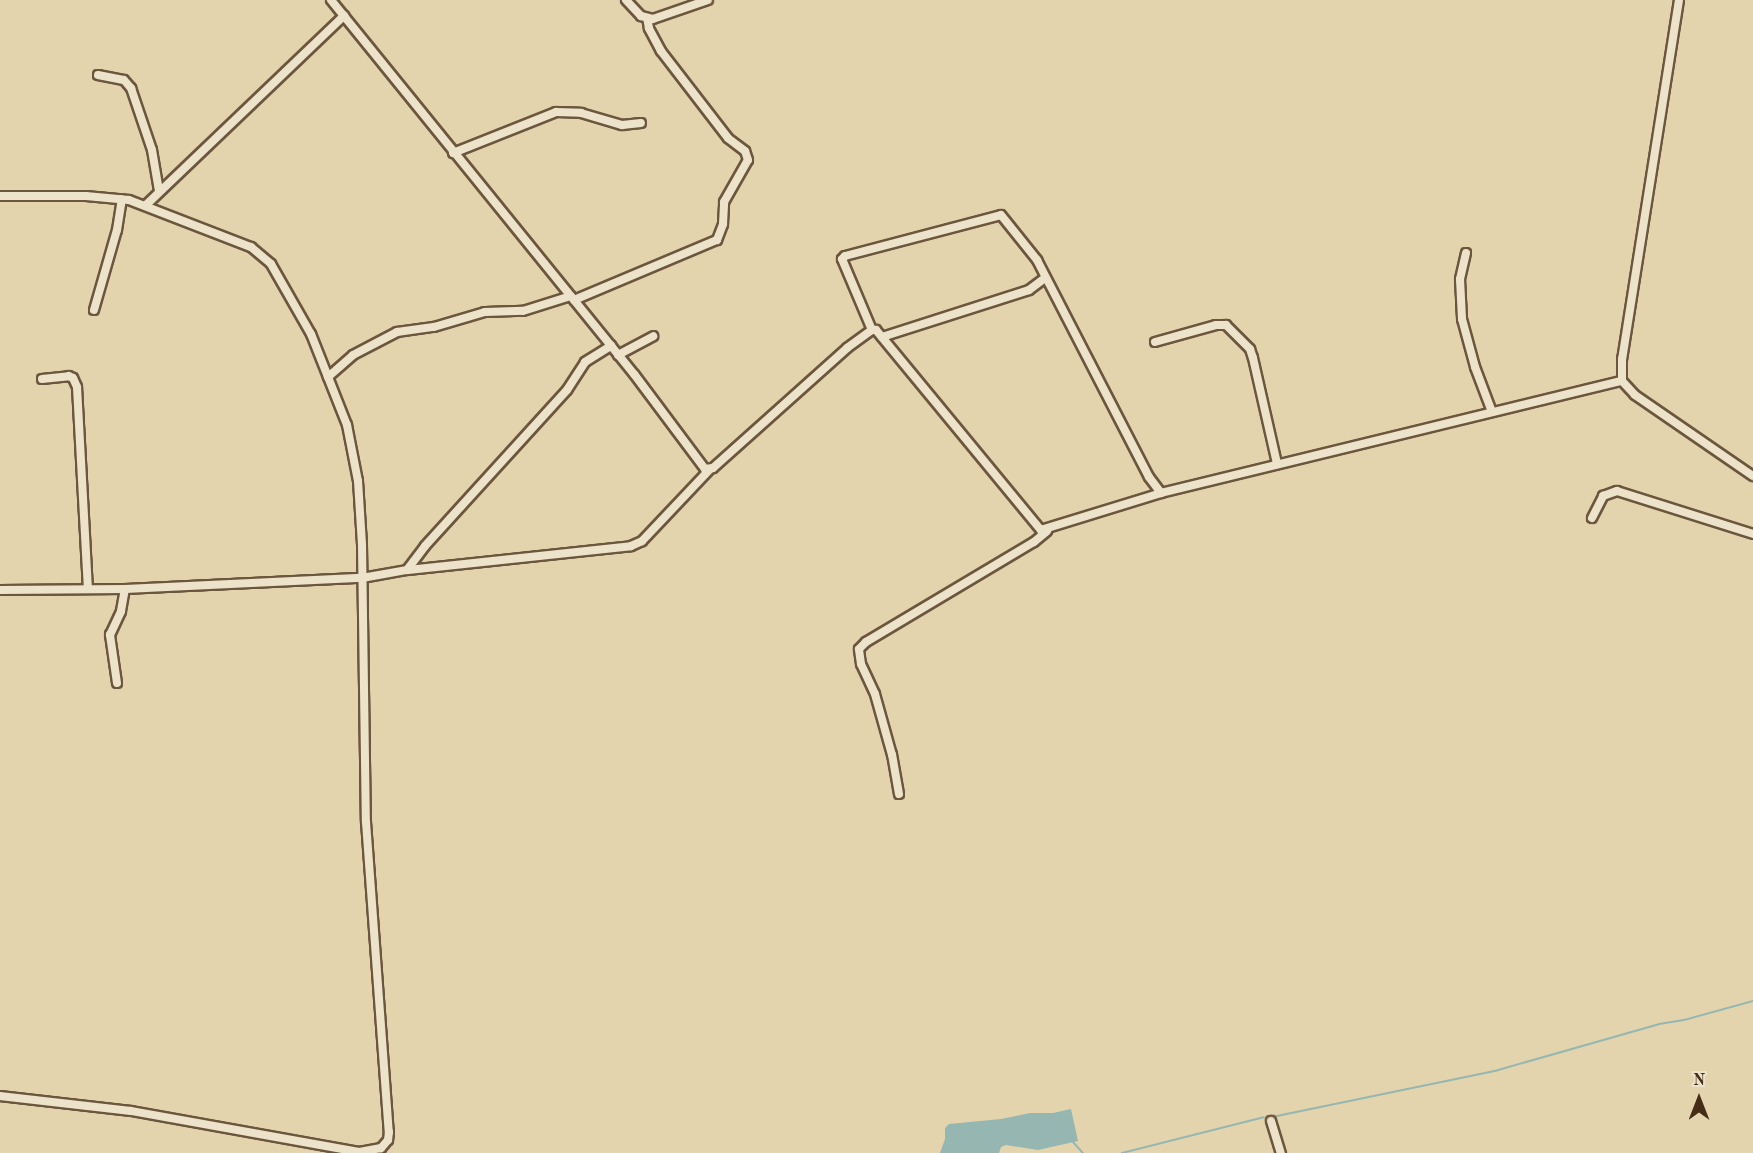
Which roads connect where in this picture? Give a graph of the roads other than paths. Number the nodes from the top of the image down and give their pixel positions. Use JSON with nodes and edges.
{"nodes":[{"id":1,"x":331,"y":0,"type":"edge"},
{"id":2,"x":626,"y":0,"type":"edge"},
{"id":3,"x":708,"y":0,"type":"edge"},
{"id":4,"x":1679,"y":0,"type":"edge"},
{"id":5,"x":344,"y":16,"type":"junction"},
{"id":6,"x":647,"y":18,"type":"junction"},
{"id":7,"x":98,"y":75,"type":"dead end"},
{"id":8,"x":641,"y":123,"type":"dead end"},
{"id":9,"x":453,"y":153,"type":"junction"},
{"id":10,"x":159,"y":191,"type":"junction"},
{"id":11,"x":0,"y":196,"type":"edge"},
{"id":12,"x":122,"y":199,"type":"junction"},
{"id":13,"x":146,"y":205,"type":"junction"},
{"id":14,"x":1466,"y":254,"type":"dead end"},
{"id":15,"x":1045,"y":278,"type":"junction"},
{"id":16,"x":572,"y":298,"type":"junction"},
{"id":17,"x":94,"y":310,"type":"dead end"},
{"id":18,"x":872,"y":330,"type":"junction"},
{"id":19,"x":653,"y":336,"type":"dead end"},
{"id":20,"x":882,"y":337,"type":"junction"},
{"id":21,"x":1155,"y":342,"type":"dead end"},
{"id":22,"x":611,"y":346,"type":"junction"},
{"id":23,"x":618,"y":355,"type":"junction"},
{"id":24,"x":328,"y":377,"type":"junction"},
{"id":25,"x":42,"y":379,"type":"dead end"},
{"id":26,"x":1622,"y":381,"type":"junction"},
{"id":27,"x":1492,"y":412,"type":"junction"},
{"id":28,"x":1277,"y":464,"type":"junction"},
{"id":29,"x":710,"y":469,"type":"junction"},
{"id":30,"x":1753,"y":476,"type":"edge"},
{"id":31,"x":1161,"y":493,"type":"junction"},
{"id":32,"x":1593,"y":518,"type":"dead end"},
{"id":33,"x":1047,"y":531,"type":"junction"},
{"id":34,"x":1753,"y":534,"type":"edge"},
{"id":35,"x":406,"y":570,"type":"junction"},
{"id":36,"x":362,"y":578,"type":"junction"},
{"id":37,"x":88,"y":589,"type":"junction"},
{"id":38,"x":124,"y":589,"type":"junction"},
{"id":39,"x":0,"y":590,"type":"edge"},
{"id":40,"x":117,"y":683,"type":"dead end"},
{"id":41,"x":899,"y":794,"type":"dead end"},
{"id":42,"x":0,"y":1096,"type":"edge"},
{"id":43,"x":1271,"y":1121,"type":"dead end"},
{"id":44,"x":1281,"y":1153,"type":"edge"}],
"edges":[{"from":1,"to":5,"type":"street"},
{"from":2,"to":6,"type":"street"},
{"from":3,"to":6,"type":"street"},
{"from":4,"to":26,"type":"street"},
{"from":5,"to":9,"type":"street"},
{"from":5,"to":10,"type":"street"},
{"from":6,"to":16,"type":"street"},
{"from":7,"to":10,"type":"street"},
{"from":8,"to":9,"type":"street"},
{"from":9,"to":16,"type":"street"},
{"from":10,"to":13,"type":"street"},
{"from":11,"to":12,"type":"street"},
{"from":12,"to":13,"type":"street"},
{"from":12,"to":17,"type":"street"},
{"from":13,"to":24,"type":"street"},
{"from":14,"to":27,"type":"street"},
{"from":15,"to":18,"type":"street"},
{"from":15,"to":20,"type":"street"},
{"from":15,"to":31,"type":"street"},
{"from":16,"to":22,"type":"street"},
{"from":16,"to":24,"type":"street"},
{"from":18,"to":20,"type":"street"},
{"from":18,"to":29,"type":"street"},
{"from":19,"to":23,"type":"street"},
{"from":20,"to":33,"type":"street"},
{"from":21,"to":28,"type":"street"},
{"from":22,"to":23,"type":"street"},
{"from":22,"to":35,"type":"street"},
{"from":23,"to":29,"type":"street"},
{"from":24,"to":36,"type":"street"},
{"from":25,"to":37,"type":"street"},
{"from":26,"to":27,"type":"street"},
{"from":26,"to":30,"type":"street"},
{"from":27,"to":28,"type":"street"},
{"from":28,"to":31,"type":"street"},
{"from":29,"to":35,"type":"street"},
{"from":31,"to":33,"type":"street"},
{"from":32,"to":34,"type":"street"},
{"from":33,"to":41,"type":"street"},
{"from":35,"to":36,"type":"street"},
{"from":36,"to":38,"type":"street"},
{"from":36,"to":42,"type":"street"},
{"from":37,"to":38,"type":"street"},
{"from":37,"to":39,"type":"street"},
{"from":38,"to":40,"type":"street"},
{"from":43,"to":44,"type":"street"}]}
